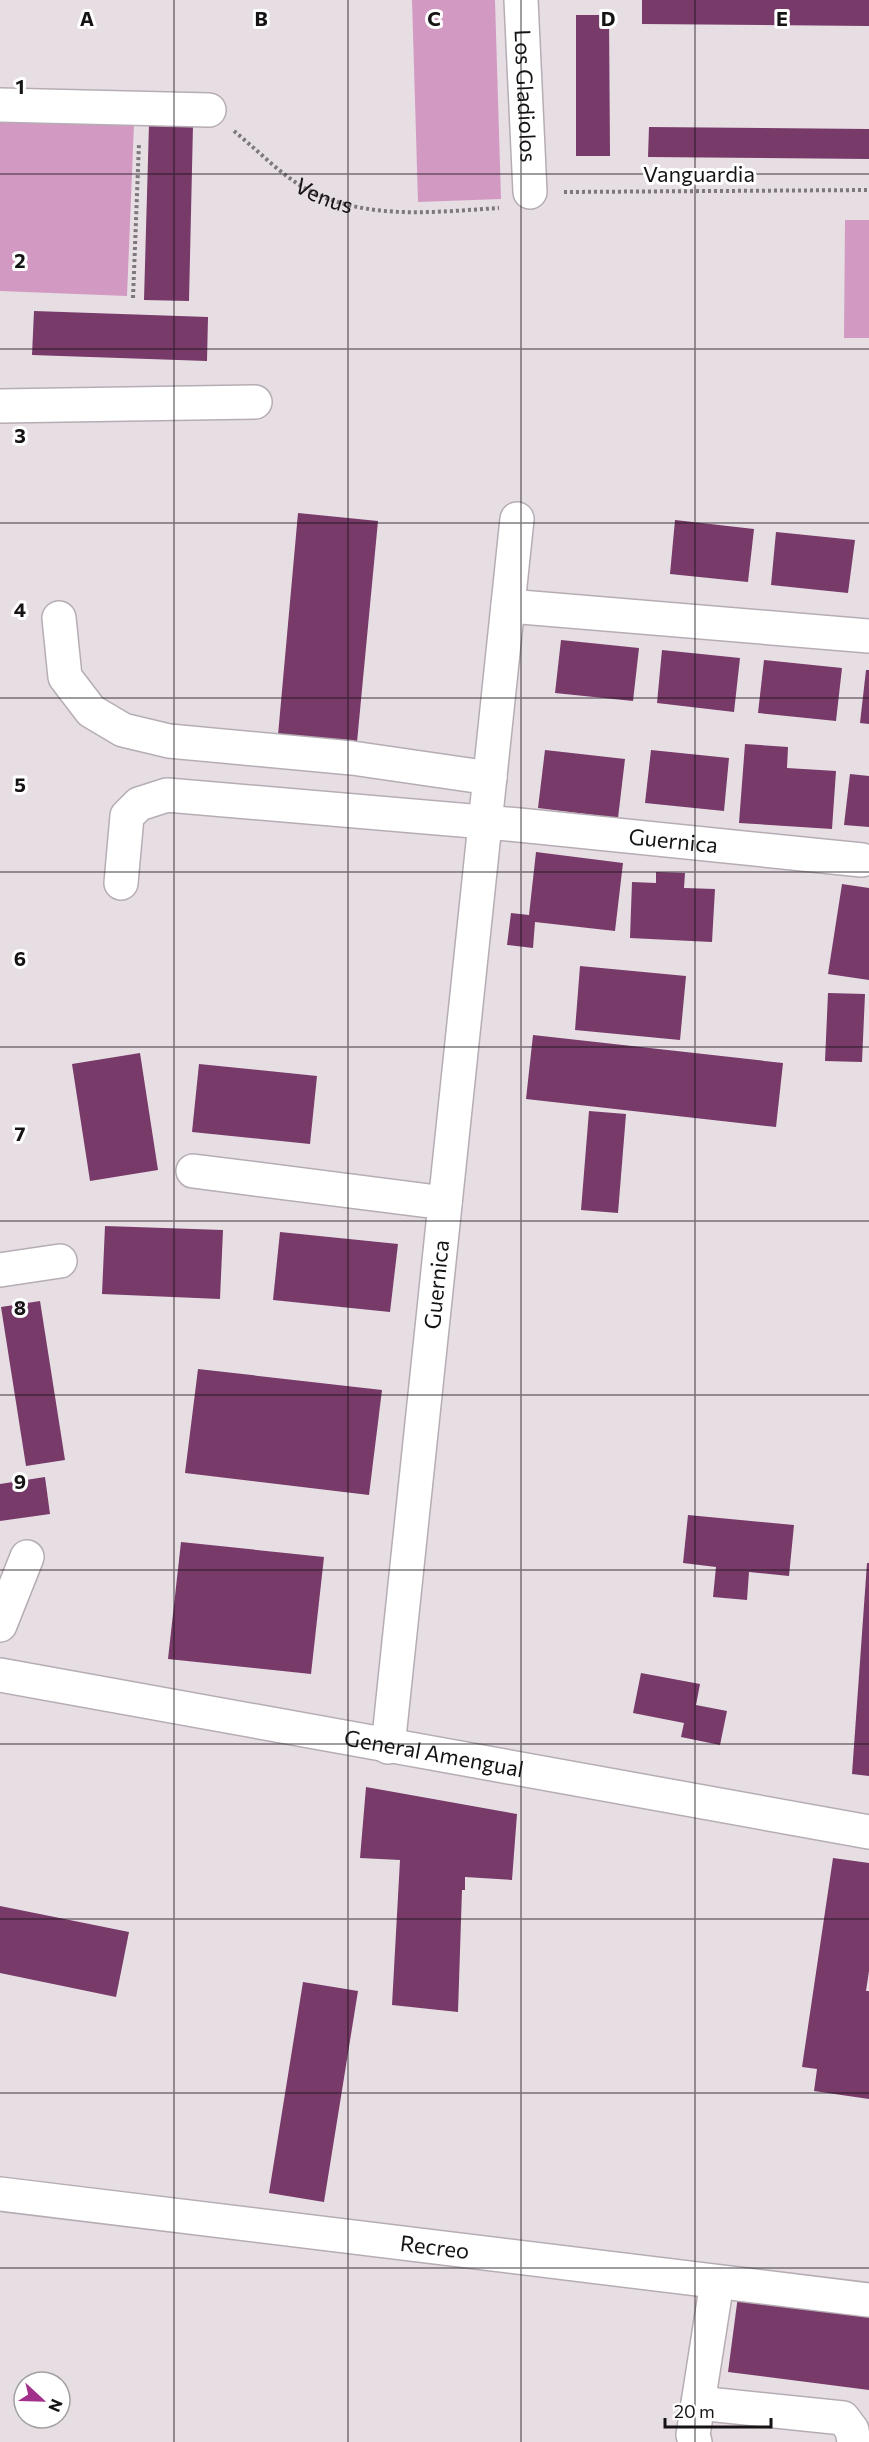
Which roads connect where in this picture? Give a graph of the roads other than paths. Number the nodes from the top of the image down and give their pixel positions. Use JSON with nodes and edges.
{"nodes":[{"id":1,"x":521,"y":0,"type":"edge"},
{"id":2,"x":0,"y":105,"type":"edge"},
{"id":3,"x":209,"y":110,"type":"road end"},
{"id":4,"x":530,"y":192,"type":"road end"},
{"id":5,"x":255,"y":402,"type":"dead end"},
{"id":6,"x":0,"y":406,"type":"edge"},
{"id":7,"x":517,"y":519,"type":"dead end"},
{"id":8,"x":508,"y":606,"type":"junction"},
{"id":9,"x":59,"y":618,"type":"dead end"},
{"id":10,"x":869,"y":636,"type":"edge"},
{"id":11,"x":490,"y":778,"type":"junction"},
{"id":12,"x":485,"y":822,"type":"junction"},
{"id":13,"x":862,"y":860,"type":"dead end"},
{"id":14,"x":121,"y":883,"type":"dead end"},
{"id":15,"x":193,"y":1171,"type":"dead end"},
{"id":16,"x":445,"y":1203,"type":"junction"},
{"id":17,"x":60,"y":1261,"type":"dead end"},
{"id":18,"x":0,"y":1270,"type":"edge"},
{"id":19,"x":27,"y":1557,"type":"dead end"},
{"id":20,"x":0,"y":1625,"type":"edge"},
{"id":21,"x":0,"y":1675,"type":"edge"},
{"id":22,"x":388,"y":1747,"type":"junction"},
{"id":23,"x":869,"y":1832,"type":"edge"},
{"id":24,"x":0,"y":2194,"type":"edge"},
{"id":25,"x":717,"y":2282,"type":"junction"},
{"id":26,"x":869,"y":2300,"type":"edge"},
{"id":27,"x":698,"y":2403,"type":"junction"},
{"id":28,"x":695,"y":2442,"type":"edge"},
{"id":29,"x":854,"y":2442,"type":"edge"}],
"edges":[{"from":1,"to":4,"type":"street","name":"Los Gladiolos"},
{"from":2,"to":3,"type":"street"},
{"from":5,"to":6,"type":"street"},
{"from":7,"to":8,"type":"street","name":"Guernica"},
{"from":8,"to":10,"type":"street"},
{"from":8,"to":11,"type":"street","name":"Guernica"},
{"from":9,"to":11,"type":"street"},
{"from":11,"to":12,"type":"street","name":"Guernica"},
{"from":12,"to":13,"type":"street","name":"Guernica"},
{"from":12,"to":14,"type":"street"},
{"from":12,"to":16,"type":"street","name":"Guernica"},
{"from":15,"to":16,"type":"street"},
{"from":16,"to":22,"type":"street","name":"Guernica"},
{"from":17,"to":18,"type":"street"},
{"from":19,"to":20,"type":"street"},
{"from":21,"to":22,"type":"street","name":"General Amengual"},
{"from":22,"to":23,"type":"street","name":"General Amengual"},
{"from":24,"to":25,"type":"street","name":"Recreo"},
{"from":25,"to":26,"type":"street","name":"Recreo"},
{"from":25,"to":27,"type":"street"},
{"from":27,"to":28,"type":"street"},
{"from":27,"to":29,"type":"street"}]}
